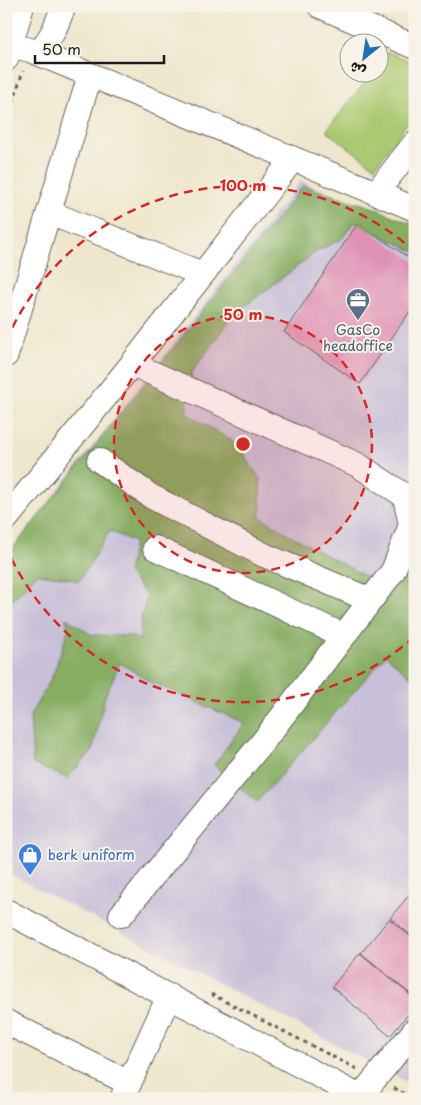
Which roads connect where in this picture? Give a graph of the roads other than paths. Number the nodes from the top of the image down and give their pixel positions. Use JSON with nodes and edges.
{"nodes":[{"id":1,"x":22,"y":6,"type":"edge"},
{"id":2,"x":64,"y":6,"type":"edge"},
{"id":3,"x":320,"y":6,"type":"edge"},
{"id":4,"x":415,"y":47,"type":"edge"},
{"id":5,"x":8,"y":50,"type":"edge"},
{"id":6,"x":40,"y":54,"type":"junction"},
{"id":7,"x":90,"y":75,"type":"junction"},
{"id":8,"x":415,"y":143,"type":"edge"},
{"id":9,"x":293,"y":159,"type":"junction"},
{"id":10,"x":376,"y":193,"type":"junction"},
{"id":11,"x":415,"y":209,"type":"edge"},
{"id":12,"x":50,"y":213,"type":"junction"},
{"id":13,"x":202,"y":274,"type":"junction"},
{"id":14,"x":6,"y":355,"type":"edge"},
{"id":15,"x":132,"y":364,"type":"junction"},
{"id":16,"x":100,"y":460,"type":"dead end"},
{"id":17,"x":410,"y":495,"type":"edge"},
{"id":18,"x":6,"y":518,"type":"edge"},
{"id":19,"x":155,"y":548,"type":"dead end"},
{"id":20,"x":370,"y":600,"type":"junction"},
{"id":21,"x":344,"y":636,"type":"junction"},
{"id":22,"x":6,"y":911,"type":"edge"},
{"id":23,"x":121,"y":915,"type":"dead end"},
{"id":24,"x":169,"y":996,"type":"junction"},
{"id":25,"x":6,"y":1022,"type":"edge"},
{"id":26,"x":415,"y":1030,"type":"edge"},
{"id":27,"x":126,"y":1091,"type":"edge"},
{"id":28,"x":362,"y":1098,"type":"edge"}],
"edges":[{"from":1,"to":5,"type":"street"},
{"from":2,"to":6,"type":"street"},
{"from":3,"to":4,"type":"street"},
{"from":5,"to":6,"type":"street"},
{"from":6,"to":7,"type":"street"},
{"from":7,"to":9,"type":"street"},
{"from":7,"to":12,"type":"street"},
{"from":8,"to":10,"type":"street"},
{"from":9,"to":10,"type":"street"},
{"from":9,"to":13,"type":"street"},
{"from":10,"to":11,"type":"street"},
{"from":12,"to":13,"type":"street"},
{"from":12,"to":14,"type":"street"},
{"from":13,"to":15,"type":"street"},
{"from":15,"to":17,"type":"street"},
{"from":15,"to":18,"type":"street"},
{"from":16,"to":20,"type":"street"},
{"from":17,"to":20,"type":"street"},
{"from":19,"to":21,"type":"street"},
{"from":20,"to":21,"type":"street"},
{"from":21,"to":23,"type":"street"},
{"from":22,"to":24,"type":"street"},
{"from":24,"to":27,"type":"street"},
{"from":24,"to":28,"type":"street"},
{"from":25,"to":27,"type":"street"},
{"from":26,"to":28,"type":"street"}]}
